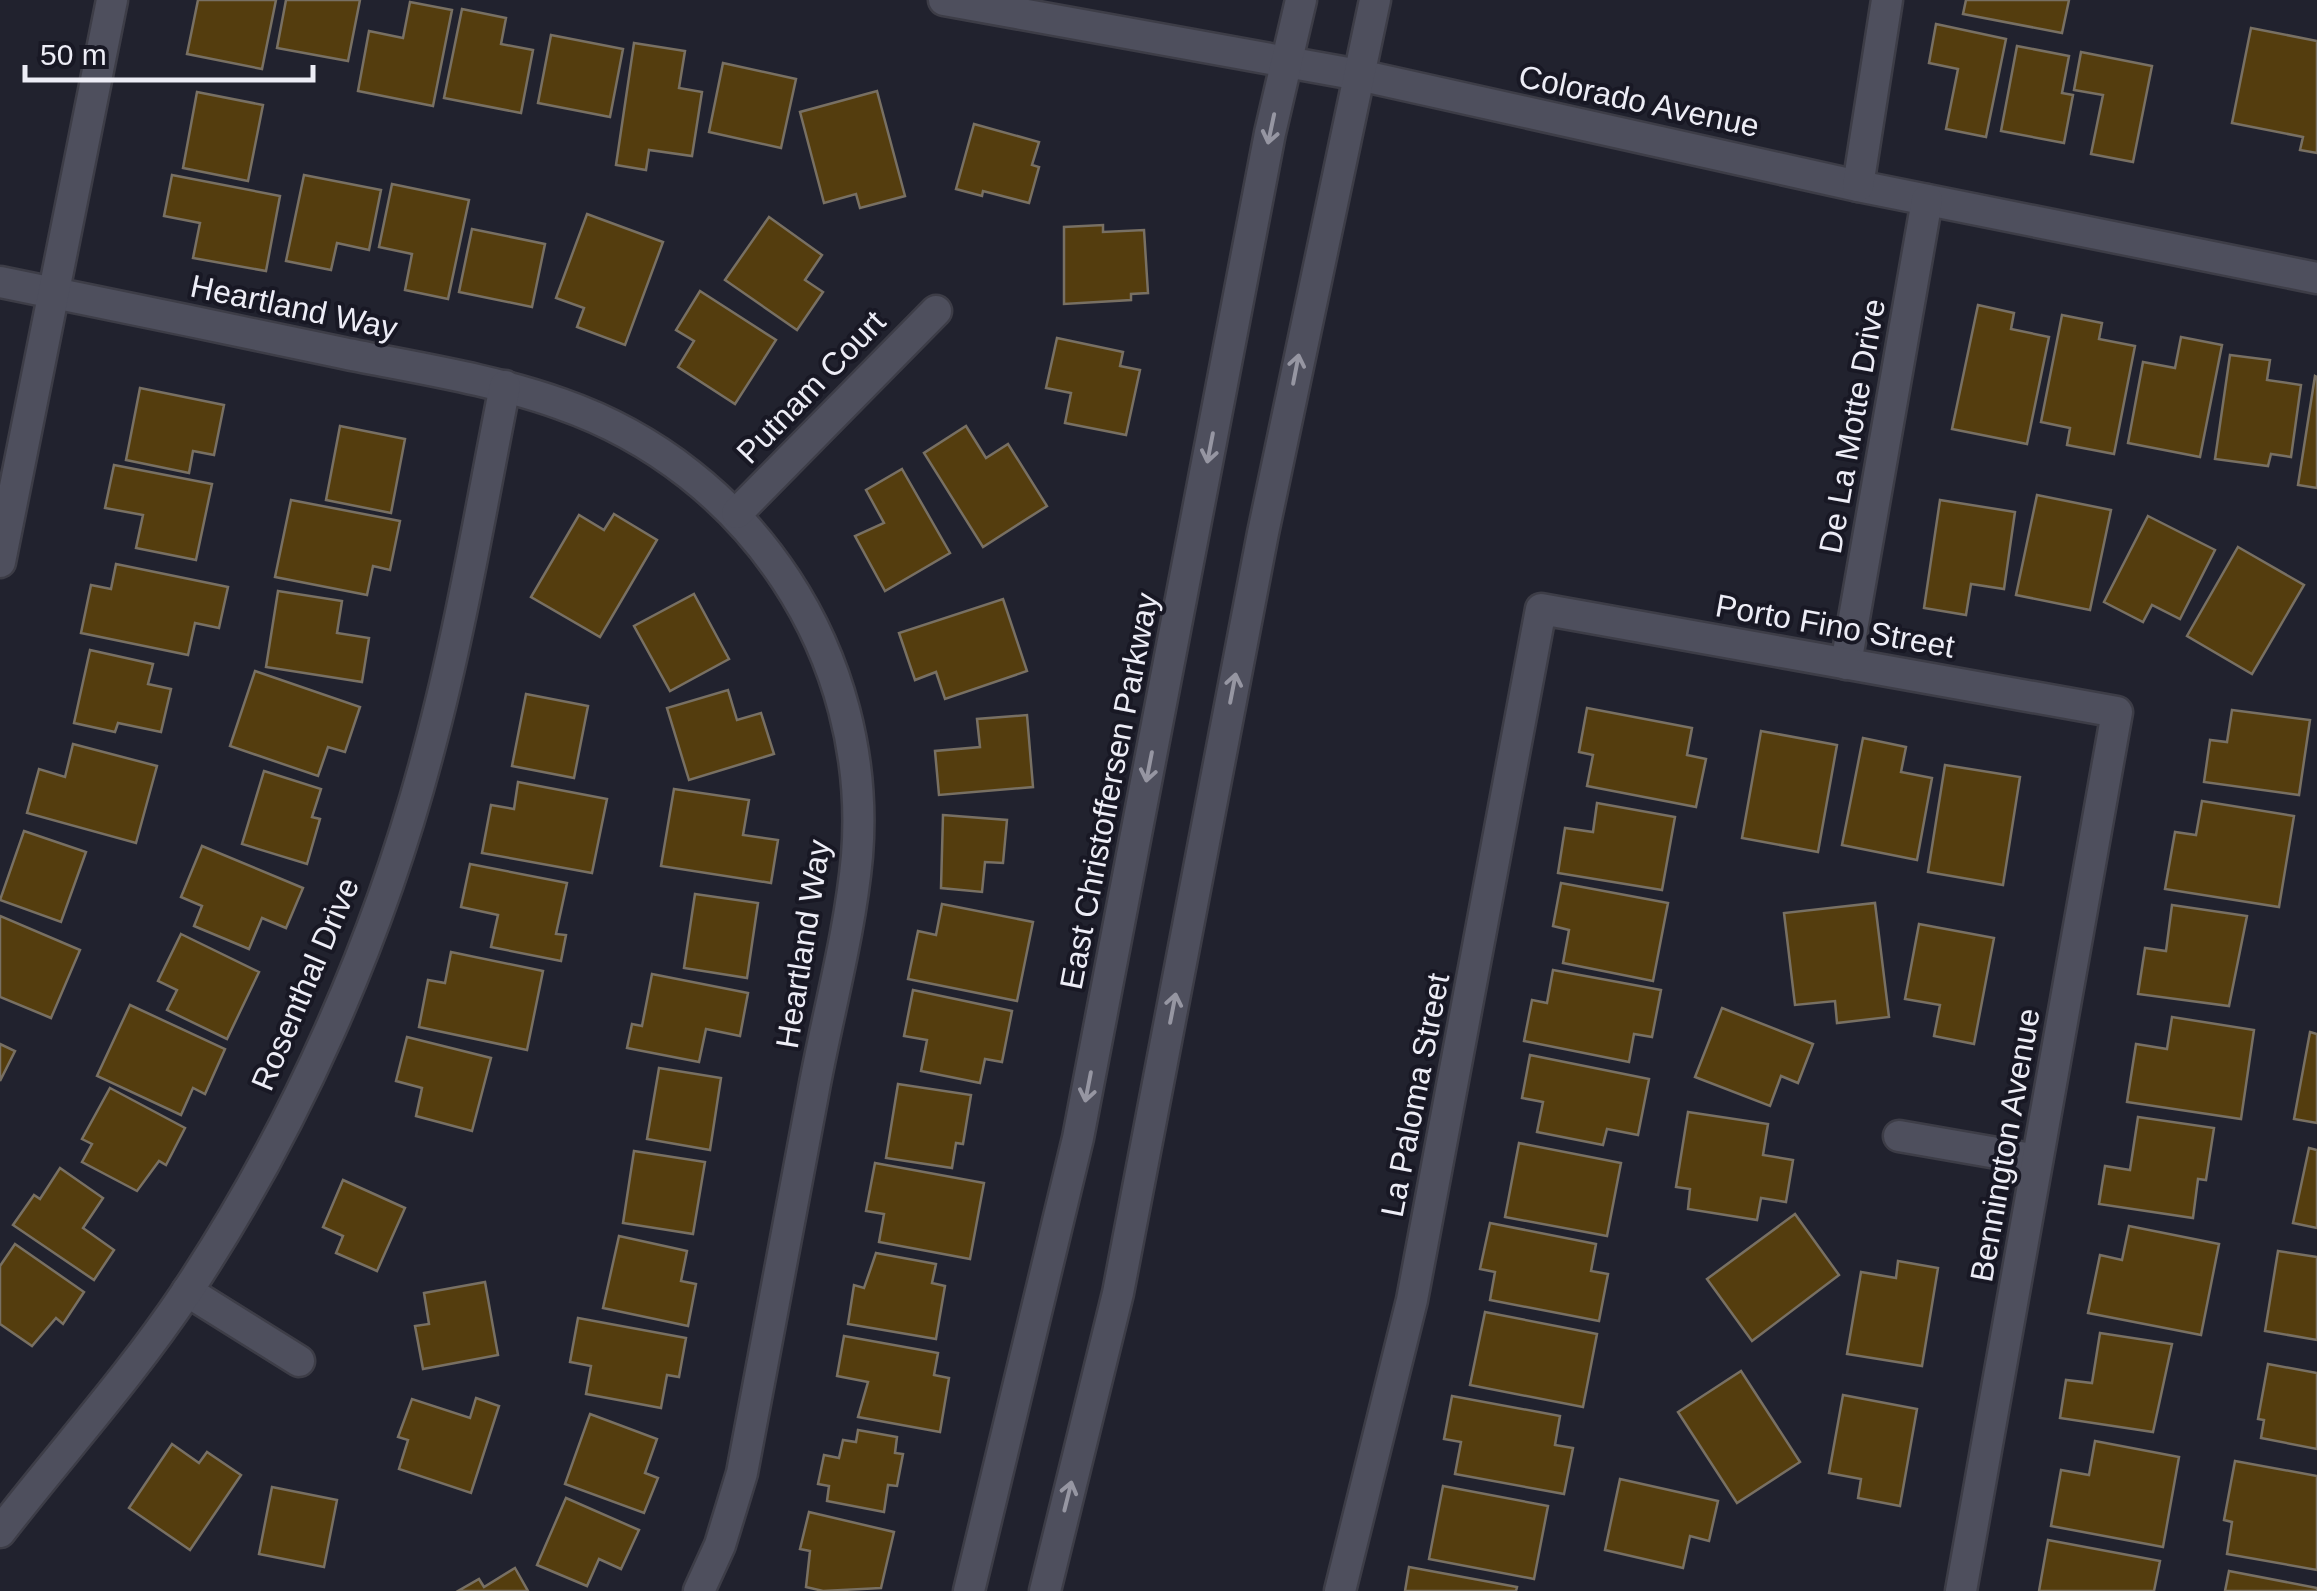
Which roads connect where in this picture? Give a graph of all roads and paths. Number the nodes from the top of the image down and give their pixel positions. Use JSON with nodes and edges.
{"nodes":[{"id":1,"x":112,"y":0,"type":"edge"},
{"id":2,"x":944,"y":0,"type":"edge"},
{"id":3,"x":1301,"y":0,"type":"edge"},
{"id":4,"x":1375,"y":0,"type":"edge"},
{"id":5,"x":1888,"y":0,"type":"edge"},
{"id":6,"x":1287,"y":61,"type":"junction"},
{"id":7,"x":1359,"y":75,"type":"junction"},
{"id":8,"x":1858,"y":186,"type":"junction"},
{"id":9,"x":1928,"y":200,"type":"junction"},
{"id":10,"x":2317,"y":278,"type":"edge"},
{"id":11,"x":0,"y":282,"type":"edge"},
{"id":12,"x":53,"y":293,"type":"junction"},
{"id":13,"x":936,"y":311,"type":"dead end"},
{"id":14,"x":506,"y":386,"type":"junction"},
{"id":15,"x":737,"y":513,"type":"junction"},
{"id":16,"x":0,"y":562,"type":"edge"},
{"id":17,"x":1540,"y":609,"type":"joint"},
{"id":18,"x":1846,"y":664,"type":"junction"},
{"id":19,"x":2117,"y":712,"type":"joint"},
{"id":20,"x":1899,"y":1136,"type":"dead end"},
{"id":21,"x":2038,"y":1160,"type":"junction"},
{"id":22,"x":187,"y":1291,"type":"junction"},
{"id":23,"x":298,"y":1362,"type":"dead end"},
{"id":24,"x":0,"y":1532,"type":"edge"},
{"id":25,"x":699,"y":1591,"type":"edge"},
{"id":26,"x":970,"y":1591,"type":"edge"},
{"id":27,"x":1044,"y":1591,"type":"edge"},
{"id":28,"x":1340,"y":1591,"type":"edge"},
{"id":29,"x":1962,"y":1591,"type":"edge"}],
"edges":[{"from":1,"to":12,"type":"street"},
{"from":2,"to":6,"type":"street","name":"Colorado Avenue"},
{"from":3,"to":6,"type":"street","name":"East Christoffersen Parkway"},
{"from":4,"to":7,"type":"street"},
{"from":5,"to":8,"type":"street"},
{"from":6,"to":7,"type":"street","name":"Colorado Avenue"},
{"from":6,"to":26,"type":"street","name":"East Christoffersen Parkway","one_way":true},
{"from":7,"to":8,"type":"street","name":"Colorado Avenue"},
{"from":27,"to":7,"type":"street","one_way":true},
{"from":8,"to":9,"type":"street","name":"Colorado Avenue"},
{"from":9,"to":10,"type":"street","name":"Colorado Avenue"},
{"from":9,"to":18,"type":"street","name":"De La Motte Drive"},
{"from":11,"to":12,"type":"street","name":"Heartland Way"},
{"from":12,"to":14,"type":"street","name":"Heartland Way"},
{"from":12,"to":16,"type":"street"},
{"from":13,"to":15,"type":"street","name":"Putnam Court"},
{"from":14,"to":15,"type":"street","name":"Heartland Way"},
{"from":14,"to":22,"type":"street","name":"Rosenthal Drive"},
{"from":15,"to":25,"type":"street","name":"Heartland Way"},
{"from":17,"to":18,"type":"street","name":"Porto Fino Street"},
{"from":17,"to":28,"type":"street","name":"La Paloma Street"},
{"from":18,"to":19,"type":"street","name":"Porto Fino Street"},
{"from":19,"to":21,"type":"street","name":"Bennington Avenue"},
{"from":20,"to":21,"type":"street"},
{"from":21,"to":29,"type":"street","name":"Bennington Avenue"},
{"from":22,"to":23,"type":"street"},
{"from":22,"to":24,"type":"street","name":"Rosenthal Drive"}]}
